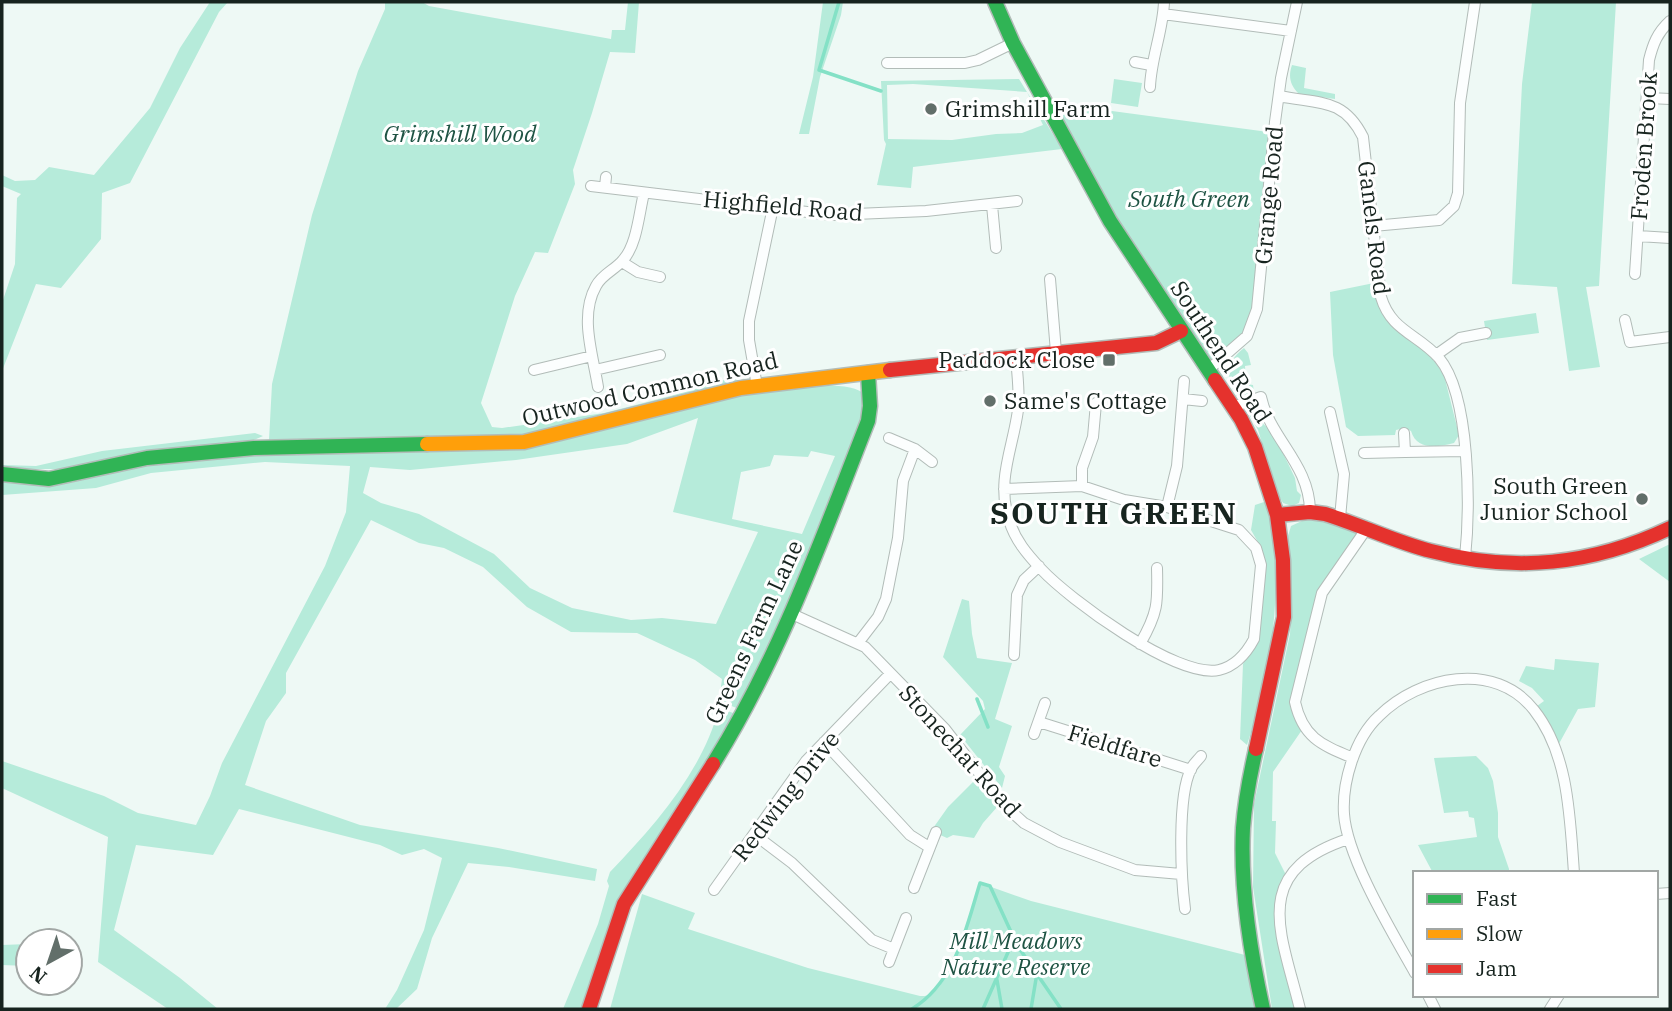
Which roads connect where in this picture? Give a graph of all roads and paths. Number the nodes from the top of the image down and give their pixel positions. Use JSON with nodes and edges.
{"nodes":[{"id":1,"x":995,"y":2,"type":"edge"},
{"id":2,"x":1164,"y":2,"type":"edge"},
{"id":3,"x":1297,"y":2,"type":"edge"},
{"id":4,"x":1475,"y":2,"type":"edge"},
{"id":5,"x":1163,"y":15,"type":"junction"},
{"id":6,"x":1670,"y":21,"type":"edge"},
{"id":7,"x":1291,"y":32,"type":"junction"},
{"id":8,"x":1013,"y":43,"type":"junction"},
{"id":9,"x":1135,"y":62,"type":"dead end"},
{"id":10,"x":887,"y":63,"type":"dead end"},
{"id":11,"x":1151,"y":65,"type":"junction"},
{"id":12,"x":1150,"y":87,"type":"dead end"},
{"id":13,"x":1279,"y":96,"type":"junction"},
{"id":14,"x":1648,"y":98,"type":"junction"},
{"id":15,"x":1670,"y":99,"type":"edge"},
{"id":16,"x":591,"y":186,"type":"dead end"},
{"id":17,"x":644,"y":193,"type":"junction"},
{"id":18,"x":1017,"y":201,"type":"dead end"},
{"id":19,"x":992,"y":205,"type":"junction"},
{"id":20,"x":773,"y":207,"type":"junction"},
{"id":21,"x":1373,"y":226,"type":"junction"},
{"id":22,"x":1638,"y":236,"type":"junction"},
{"id":23,"x":1670,"y":238,"type":"edge"},
{"id":24,"x":996,"y":248,"type":"dead end"},
{"id":25,"x":622,"y":262,"type":"junction"},
{"id":26,"x":1635,"y":274,"type":"dead end"},
{"id":27,"x":660,"y":277,"type":"dead end"},
{"id":28,"x":1050,"y":279,"type":"dead end"},
{"id":29,"x":1625,"y":320,"type":"dead end"},
{"id":30,"x":1181,"y":331,"type":"junction"},
{"id":31,"x":1486,"y":333,"type":"dead end"},
{"id":32,"x":1670,"y":337,"type":"edge"},
{"id":33,"x":1056,"y":352,"type":"junction"},
{"id":34,"x":660,"y":355,"type":"dead end"},
{"id":35,"x":1436,"y":355,"type":"junction"},
{"id":36,"x":592,"y":356,"type":"junction"},
{"id":37,"x":1016,"y":356,"type":"junction"},
{"id":38,"x":534,"y":370,"type":"dead end"},
{"id":39,"x":595,"y":370,"type":"junction"},
{"id":40,"x":1208,"y":370,"type":"junction"},
{"id":41,"x":868,"y":373,"type":"junction"},
{"id":42,"x":1184,"y":381,"type":"dead end"},
{"id":43,"x":757,"y":386,"type":"junction"},
{"id":44,"x":598,"y":387,"type":"dead end"},
{"id":45,"x":1183,"y":399,"type":"junction"},
{"id":46,"x":1202,"y":401,"type":"dead end"},
{"id":47,"x":1096,"y":403,"type":"dead end"},
{"id":48,"x":1233,"y":407,"type":"junction"},
{"id":49,"x":1330,"y":412,"type":"dead end"},
{"id":50,"x":1404,"y":433,"type":"dead end"},
{"id":51,"x":889,"y":438,"type":"dead end"},
{"id":52,"x":915,"y":449,"type":"junction"},
{"id":53,"x":1465,"y":451,"type":"junction"},
{"id":54,"x":1405,"y":452,"type":"junction"},
{"id":55,"x":1364,"y":453,"type":"dead end"},
{"id":56,"x":932,"y":462,"type":"dead end"},
{"id":57,"x":2,"y":474,"type":"edge"},
{"id":58,"x":1082,"y":486,"type":"junction"},
{"id":59,"x":1004,"y":489,"type":"junction"},
{"id":60,"x":1167,"y":507,"type":"junction"},
{"id":61,"x":1310,"y":512,"type":"junction"},
{"id":62,"x":1277,"y":514,"type":"junction"},
{"id":63,"x":1339,"y":518,"type":"junction"},
{"id":64,"x":1367,"y":528,"type":"junction"},
{"id":65,"x":1670,"y":528,"type":"edge"},
{"id":66,"x":1465,"y":558,"type":"junction"},
{"id":67,"x":1038,"y":566,"type":"junction"},
{"id":68,"x":1157,"y":568,"type":"dead end"},
{"id":69,"x":792,"y":614,"type":"junction"},
{"id":70,"x":858,"y":643,"type":"junction"},
{"id":71,"x":1140,"y":644,"type":"junction"},
{"id":72,"x":1014,"y":655,"type":"dead end"},
{"id":73,"x":890,"y":674,"type":"junction"},
{"id":74,"x":1045,"y":703,"type":"dead end"},
{"id":75,"x":1039,"y":722,"type":"junction"},
{"id":76,"x":1034,"y":734,"type":"dead end"},
{"id":77,"x":824,"y":742,"type":"junction"},
{"id":78,"x":1201,"y":756,"type":"dead end"},
{"id":79,"x":1353,"y":758,"type":"junction"},
{"id":80,"x":1191,"y":769,"type":"junction"},
{"id":81,"x":936,"y":832,"type":"dead end"},
{"id":82,"x":755,"y":835,"type":"junction"},
{"id":83,"x":1348,"y":839,"type":"junction"},
{"id":84,"x":929,"y":847,"type":"junction"},
{"id":85,"x":1574,"y":871,"type":"edge"},
{"id":86,"x":1181,"y":874,"type":"junction"},
{"id":87,"x":914,"y":888,"type":"dead end"},
{"id":88,"x":714,"y":891,"type":"dead end"},
{"id":89,"x":1185,"y":909,"type":"dead end"},
{"id":90,"x":906,"y":918,"type":"dead end"},
{"id":91,"x":894,"y":949,"type":"junction"},
{"id":92,"x":889,"y":962,"type":"dead end"},
{"id":93,"x":1413,"y":969,"type":"edge"},
{"id":94,"x":589,"y":1009,"type":"edge"},
{"id":95,"x":1263,"y":1009,"type":"edge"},
{"id":96,"x":1300,"y":1009,"type":"edge"}],
"edges":[{"from":1,"to":8,"type":"street","name":"Southend Road"},
{"from":2,"to":5,"type":"street"},
{"from":3,"to":7,"type":"street","name":"Grange Road"},
{"from":4,"to":21,"type":"street"},
{"from":5,"to":7,"type":"street"},
{"from":5,"to":11,"type":"street"},
{"from":6,"to":14,"type":"street","name":"Froden Brook"},
{"from":7,"to":13,"type":"street","name":"Grange Road"},
{"from":8,"to":10,"type":"street"},
{"from":8,"to":30,"type":"street","name":"Southend Road"},
{"from":9,"to":11,"type":"street"},
{"from":11,"to":12,"type":"street"},
{"from":13,"to":21,"type":"street","name":"Ganels Road"},
{"from":13,"to":40,"type":"street","name":"Grange Road"},
{"from":14,"to":15,"type":"street"},
{"from":14,"to":22,"type":"street","name":"Froden Brook"},
{"from":16,"to":17,"type":"street","name":"Highfield Road"},
{"from":17,"to":20,"type":"street","name":"Highfield Road"},
{"from":17,"to":25,"type":"street"},
{"from":18,"to":19,"type":"street","name":"Highfield Road"},
{"from":19,"to":20,"type":"street","name":"Highfield Road"},
{"from":19,"to":24,"type":"street"},
{"from":20,"to":43,"type":"street"},
{"from":21,"to":35,"type":"street","name":"Ganels Road"},
{"from":22,"to":23,"type":"street","name":"Froden Brook"},
{"from":22,"to":26,"type":"street","name":"Froden Brook"},
{"from":25,"to":27,"type":"street"},
{"from":25,"to":36,"type":"street"},
{"from":28,"to":33,"type":"street"},
{"from":29,"to":32,"type":"street"},
{"from":30,"to":33,"type":"street","name":"Outwood Common Road"},
{"from":30,"to":40,"type":"street","name":"Southend Road"},
{"from":31,"to":35,"type":"street"},
{"from":33,"to":37,"type":"street","name":"Outwood Common Road"},
{"from":34,"to":39,"type":"street"},
{"from":35,"to":53,"type":"street","name":"Ganels Road"},
{"from":36,"to":38,"type":"street"},
{"from":36,"to":39,"type":"street"},
{"from":37,"to":41,"type":"street","name":"Outwood Common Road"},
{"from":37,"to":59,"type":"street"},
{"from":39,"to":44,"type":"street"},
{"from":40,"to":48,"type":"street","name":"Southend Road"},
{"from":41,"to":43,"type":"street","name":"Outwood Common Road"},
{"from":41,"to":69,"type":"street","name":"Greens Farm Lane"},
{"from":42,"to":45,"type":"street"},
{"from":43,"to":57,"type":"street","name":"Outwood Common Road"},
{"from":45,"to":46,"type":"street"},
{"from":45,"to":60,"type":"street"},
{"from":47,"to":58,"type":"street"},
{"from":48,"to":61,"type":"street"},
{"from":48,"to":62,"type":"street","name":"Southend Road"},
{"from":49,"to":63,"type":"street"},
{"from":50,"to":54,"type":"street"},
{"from":51,"to":52,"type":"street"},
{"from":52,"to":56,"type":"street"},
{"from":52,"to":70,"type":"street"},
{"from":53,"to":54,"type":"street"},
{"from":53,"to":66,"type":"street","name":"Ganels Road"},
{"from":54,"to":55,"type":"street"},
{"from":58,"to":59,"type":"street"},
{"from":58,"to":60,"type":"street"},
{"from":59,"to":67,"type":"street"},
{"from":60,"to":71,"type":"street"},
{"from":61,"to":62,"type":"street"},
{"from":61,"to":63,"type":"street"},
{"from":62,"to":95,"type":"street","name":"Southend Road"},
{"from":63,"to":64,"type":"street"},
{"from":64,"to":66,"type":"street"},
{"from":64,"to":79,"type":"street"},
{"from":65,"to":66,"type":"street"},
{"from":67,"to":71,"type":"street"},
{"from":67,"to":72,"type":"street"},
{"from":68,"to":71,"type":"street"},
{"from":69,"to":70,"type":"street","name":"Stonechat Road"},
{"from":69,"to":94,"type":"street","name":"Greens Farm Lane"},
{"from":70,"to":73,"type":"street","name":"Stonechat Road"},
{"from":73,"to":77,"type":"street","name":"Redwing Drive"},
{"from":73,"to":86,"type":"street","name":"Stonechat Road"},
{"from":74,"to":75,"type":"street"},
{"from":75,"to":76,"type":"street"},
{"from":75,"to":80,"type":"street","name":"Fieldfare"},
{"from":77,"to":82,"type":"street","name":"Redwing Drive"},
{"from":77,"to":84,"type":"street"},
{"from":78,"to":80,"type":"street"},
{"from":79,"to":83,"type":"street"},
{"from":79,"to":85,"type":"street"},
{"from":80,"to":86,"type":"street"},
{"from":81,"to":84,"type":"street"},
{"from":82,"to":88,"type":"street","name":"Redwing Drive"},
{"from":82,"to":91,"type":"street"},
{"from":83,"to":93,"type":"street"},
{"from":83,"to":96,"type":"street"},
{"from":84,"to":87,"type":"street"},
{"from":86,"to":89,"type":"street"},
{"from":90,"to":91,"type":"street"},
{"from":91,"to":92,"type":"street"}]}
